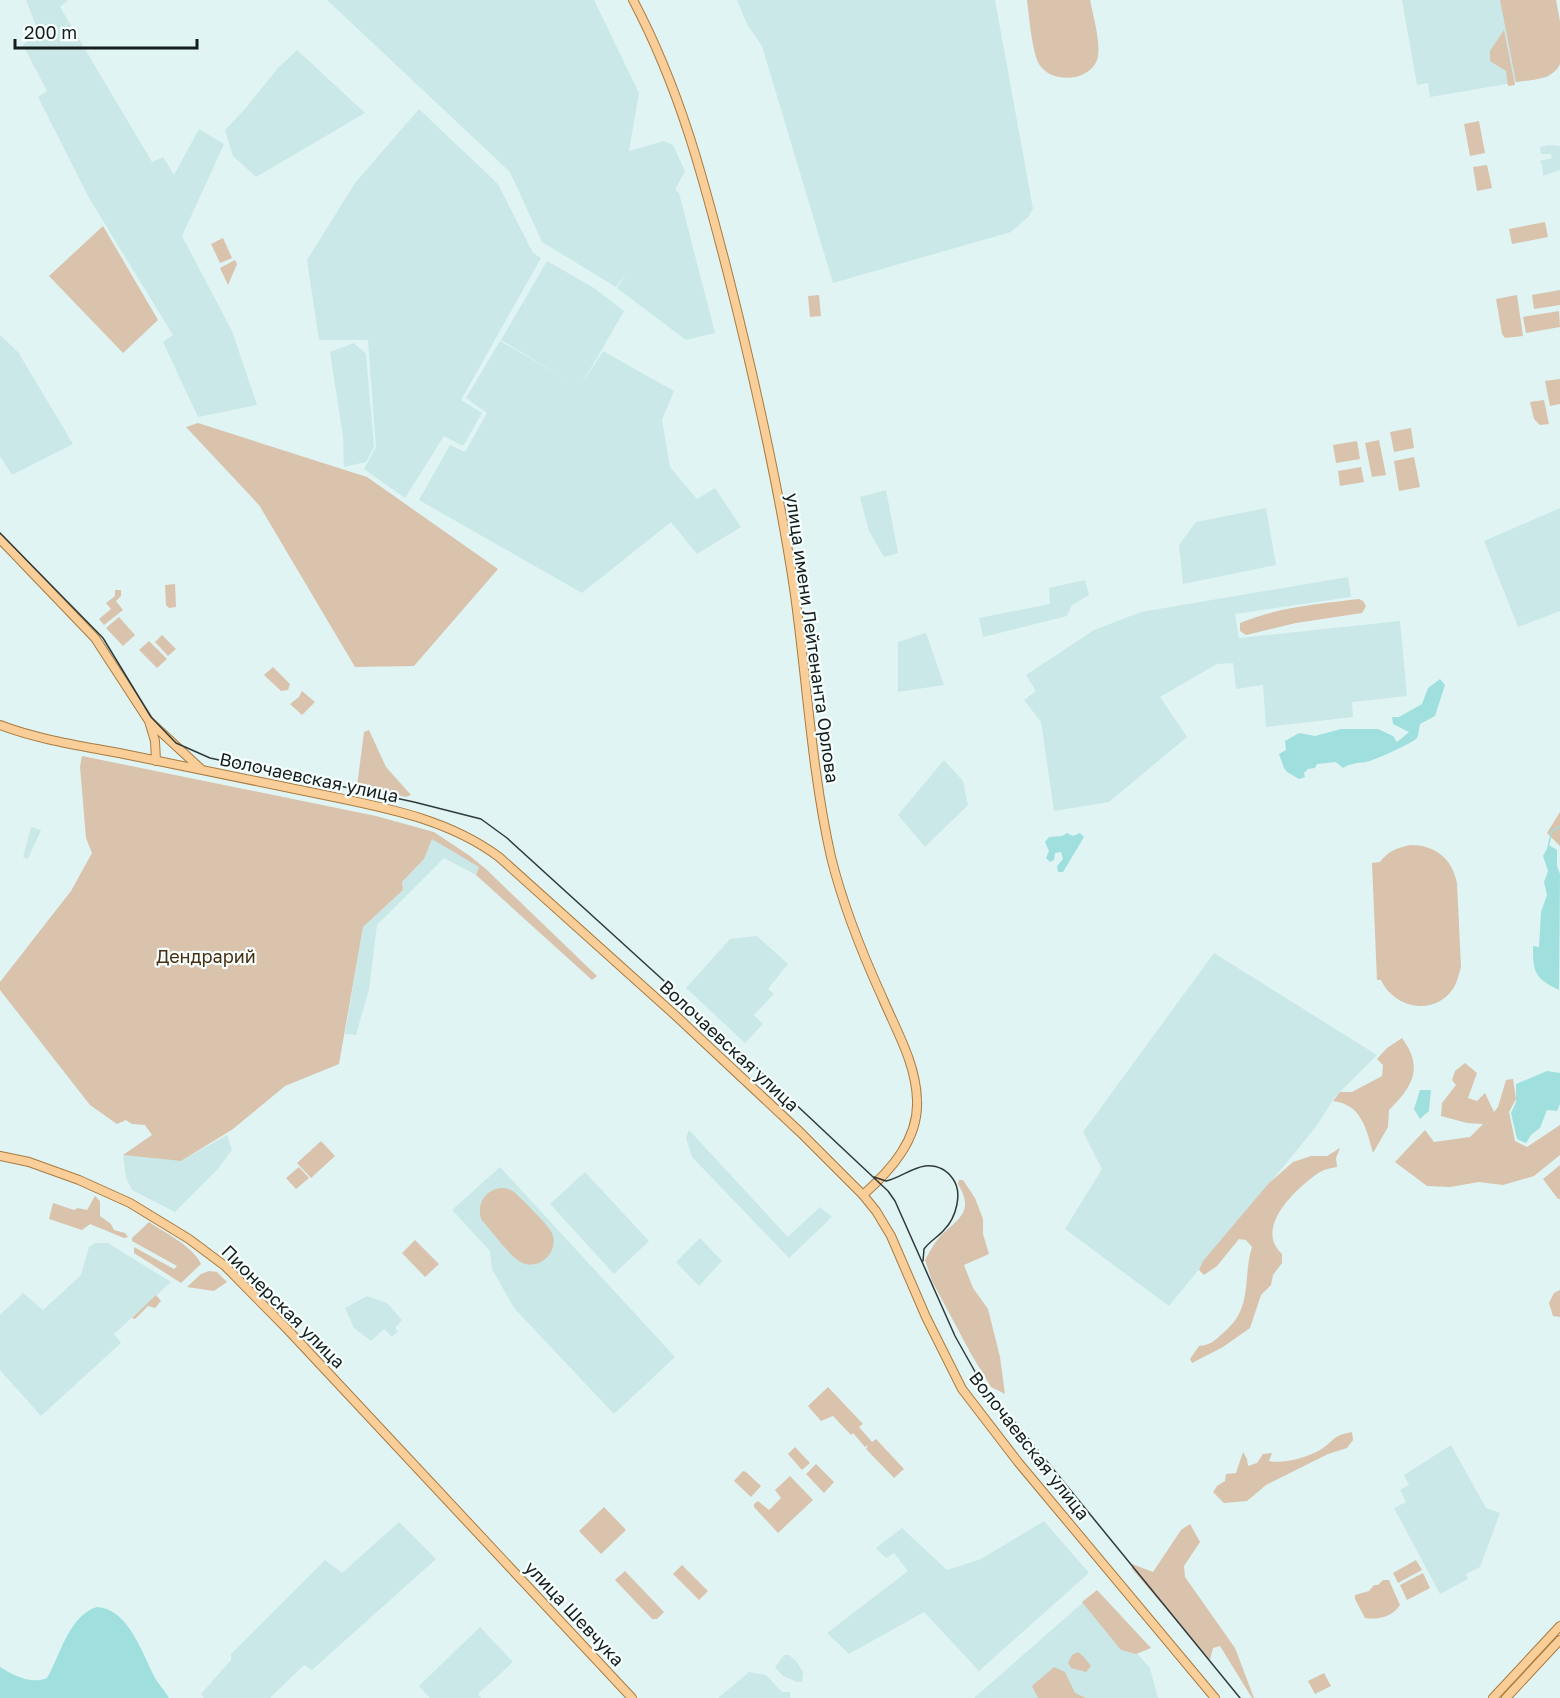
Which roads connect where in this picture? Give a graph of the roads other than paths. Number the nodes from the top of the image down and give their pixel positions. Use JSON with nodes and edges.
{"nodes":[{"id":1,"x":633,"y":0,"type":"edge"},
{"id":2,"x":0,"y":539,"type":"edge"},
{"id":3,"x":149,"y":721,"type":"junction"},
{"id":4,"x":0,"y":724,"type":"edge"},
{"id":5,"x":156,"y":761,"type":"junction"},
{"id":6,"x":201,"y":769,"type":"junction"},
{"id":7,"x":0,"y":1156,"type":"edge"},
{"id":8,"x":863,"y":1195,"type":"junction"},
{"id":9,"x":495,"y":1551,"type":"joint"},
{"id":10,"x":1560,"y":1626,"type":"edge"},
{"id":11,"x":1560,"y":1640,"type":"edge"},
{"id":12,"x":632,"y":1698,"type":"edge"},
{"id":13,"x":1215,"y":1698,"type":"edge"},
{"id":14,"x":1493,"y":1698,"type":"edge"},
{"id":15,"x":1506,"y":1698,"type":"edge"}],
"edges":[{"from":1,"to":8,"type":"main road","name":"улица имени Лейтенанта Орлова"},
{"from":2,"to":3,"type":"main road"},
{"from":3,"to":5,"type":"main road"},
{"from":3,"to":6,"type":"main road"},
{"from":4,"to":5,"type":"main road","name":"Волочаевская улица"},
{"from":5,"to":6,"type":"main road","name":"Волочаевская улица"},
{"from":6,"to":8,"type":"main road","name":"Волочаевская улица"},
{"from":7,"to":9,"type":"main road","name":"Пионерская улица"},
{"from":8,"to":13,"type":"main road","name":"Волочаевская улица"},
{"from":9,"to":12,"type":"main road","name":"улица Шевчука"},
{"from":10,"to":14,"type":"main road"},
{"from":11,"to":15,"type":"main road"}]}
